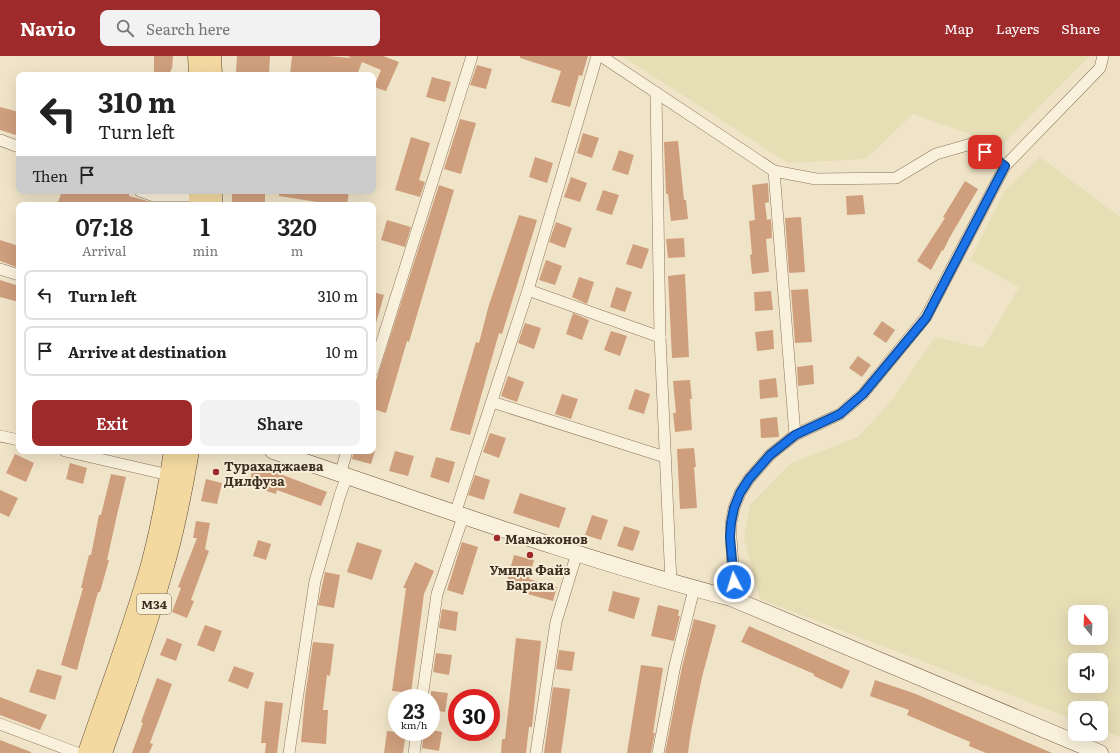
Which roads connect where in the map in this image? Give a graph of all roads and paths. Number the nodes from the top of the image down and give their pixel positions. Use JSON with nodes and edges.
{"nodes":[{"id":1,"x":197,"y":56,"type":"edge"},
{"id":2,"x":212,"y":56,"type":"edge"},
{"id":3,"x":472,"y":56,"type":"edge"},
{"id":4,"x":597,"y":56,"type":"edge"},
{"id":5,"x":600,"y":56,"type":"edge"},
{"id":6,"x":1103,"y":56,"type":"edge"},
{"id":7,"x":198,"y":72,"type":"edge"},
{"id":8,"x":213,"y":72,"type":"edge"},
{"id":9,"x":656,"y":93,"type":"junction"},
{"id":10,"x":0,"y":140,"type":"edge"},
{"id":11,"x":16,"y":146,"type":"edge"},
{"id":12,"x":1005,"y":166,"type":"junction"},
{"id":13,"x":774,"y":171,"type":"junction"},
{"id":14,"x":148,"y":194,"type":"edge"},
{"id":15,"x":204,"y":198,"type":"edge"},
{"id":16,"x":0,"y":269,"type":"edge"},
{"id":17,"x":16,"y":274,"type":"edge"},
{"id":18,"x":528,"y":290,"type":"junction"},
{"id":19,"x":660,"y":337,"type":"junction"},
{"id":20,"x":376,"y":360,"type":"edge"},
{"id":21,"x":492,"y":402,"type":"junction"},
{"id":22,"x":795,"y":435,"type":"junction"},
{"id":23,"x":1,"y":438,"type":"edge"},
{"id":24,"x":16,"y":440,"type":"edge"},
{"id":25,"x":78,"y":454,"type":"edge"},
{"id":26,"x":172,"y":454,"type":"edge"},
{"id":27,"x":189,"y":454,"type":"edge"},
{"id":28,"x":282,"y":454,"type":"edge"},
{"id":29,"x":347,"y":454,"type":"edge"},
{"id":30,"x":666,"y":457,"type":"junction"},
{"id":31,"x":169,"y":475,"type":"junction"},
{"id":32,"x":344,"y":475,"type":"junction"},
{"id":33,"x":459,"y":515,"type":"junction"},
{"id":34,"x":577,"y":553,"type":"junction"},
{"id":35,"x":671,"y":583,"type":"junction"},
{"id":36,"x":694,"y":589,"type":"junction"},
{"id":37,"x":731,"y":598,"type":"junction"},
{"id":38,"x":423,"y":689,"type":"edge"},
{"id":39,"x":0,"y":724,"type":"edge"},
{"id":40,"x":416,"y":741,"type":"edge"},
{"id":41,"x":77,"y":753,"type":"edge"},
{"id":42,"x":87,"y":753,"type":"edge"},
{"id":43,"x":103,"y":753,"type":"edge"},
{"id":44,"x":289,"y":753,"type":"edge"},
{"id":45,"x":414,"y":753,"type":"edge"},
{"id":46,"x":536,"y":753,"type":"edge"},
{"id":47,"x":658,"y":753,"type":"edge"},
{"id":48,"x":1100,"y":753,"type":"edge"}],
"edges":[{"from":1,"to":7,"type":"main road"},
{"from":2,"to":8,"type":"main road"},
{"from":3,"to":20,"type":"street"},
{"from":4,"to":18,"type":"street"},
{"from":5,"to":9,"type":"street"},
{"from":6,"to":12,"type":"street"},
{"from":9,"to":13,"type":"street"},
{"from":9,"to":19,"type":"street"},
{"from":10,"to":11,"type":"street"},
{"from":12,"to":13,"type":"street"},
{"from":12,"to":22,"type":"street"},
{"from":13,"to":22,"type":"street"},
{"from":14,"to":15,"type":"street"},
{"from":16,"to":17,"type":"street"},
{"from":18,"to":19,"type":"street"},
{"from":18,"to":21,"type":"street"},
{"from":19,"to":30,"type":"street"},
{"from":21,"to":30,"type":"street"},
{"from":21,"to":33,"type":"street"},
{"from":22,"to":37,"type":"street"},
{"from":23,"to":24,"type":"street"},
{"from":25,"to":31,"type":"street"},
{"from":26,"to":31,"type":"main road","number":"M34"},
{"from":27,"to":43,"type":"main road","number":"M34"},
{"from":28,"to":32,"type":"street"},
{"from":29,"to":32,"type":"street"},
{"from":30,"to":35,"type":"street"},
{"from":31,"to":42,"type":"main road","number":"M34"},
{"from":32,"to":33,"type":"street"},
{"from":32,"to":44,"type":"street"},
{"from":33,"to":34,"type":"street"},
{"from":33,"to":38,"type":"street"},
{"from":34,"to":35,"type":"street"},
{"from":34,"to":46,"type":"street"},
{"from":35,"to":36,"type":"street"},
{"from":36,"to":37,"type":"street"},
{"from":36,"to":47,"type":"street"},
{"from":37,"to":48,"type":"street"},
{"from":39,"to":41,"type":"street"},
{"from":40,"to":45,"type":"street"}]}
